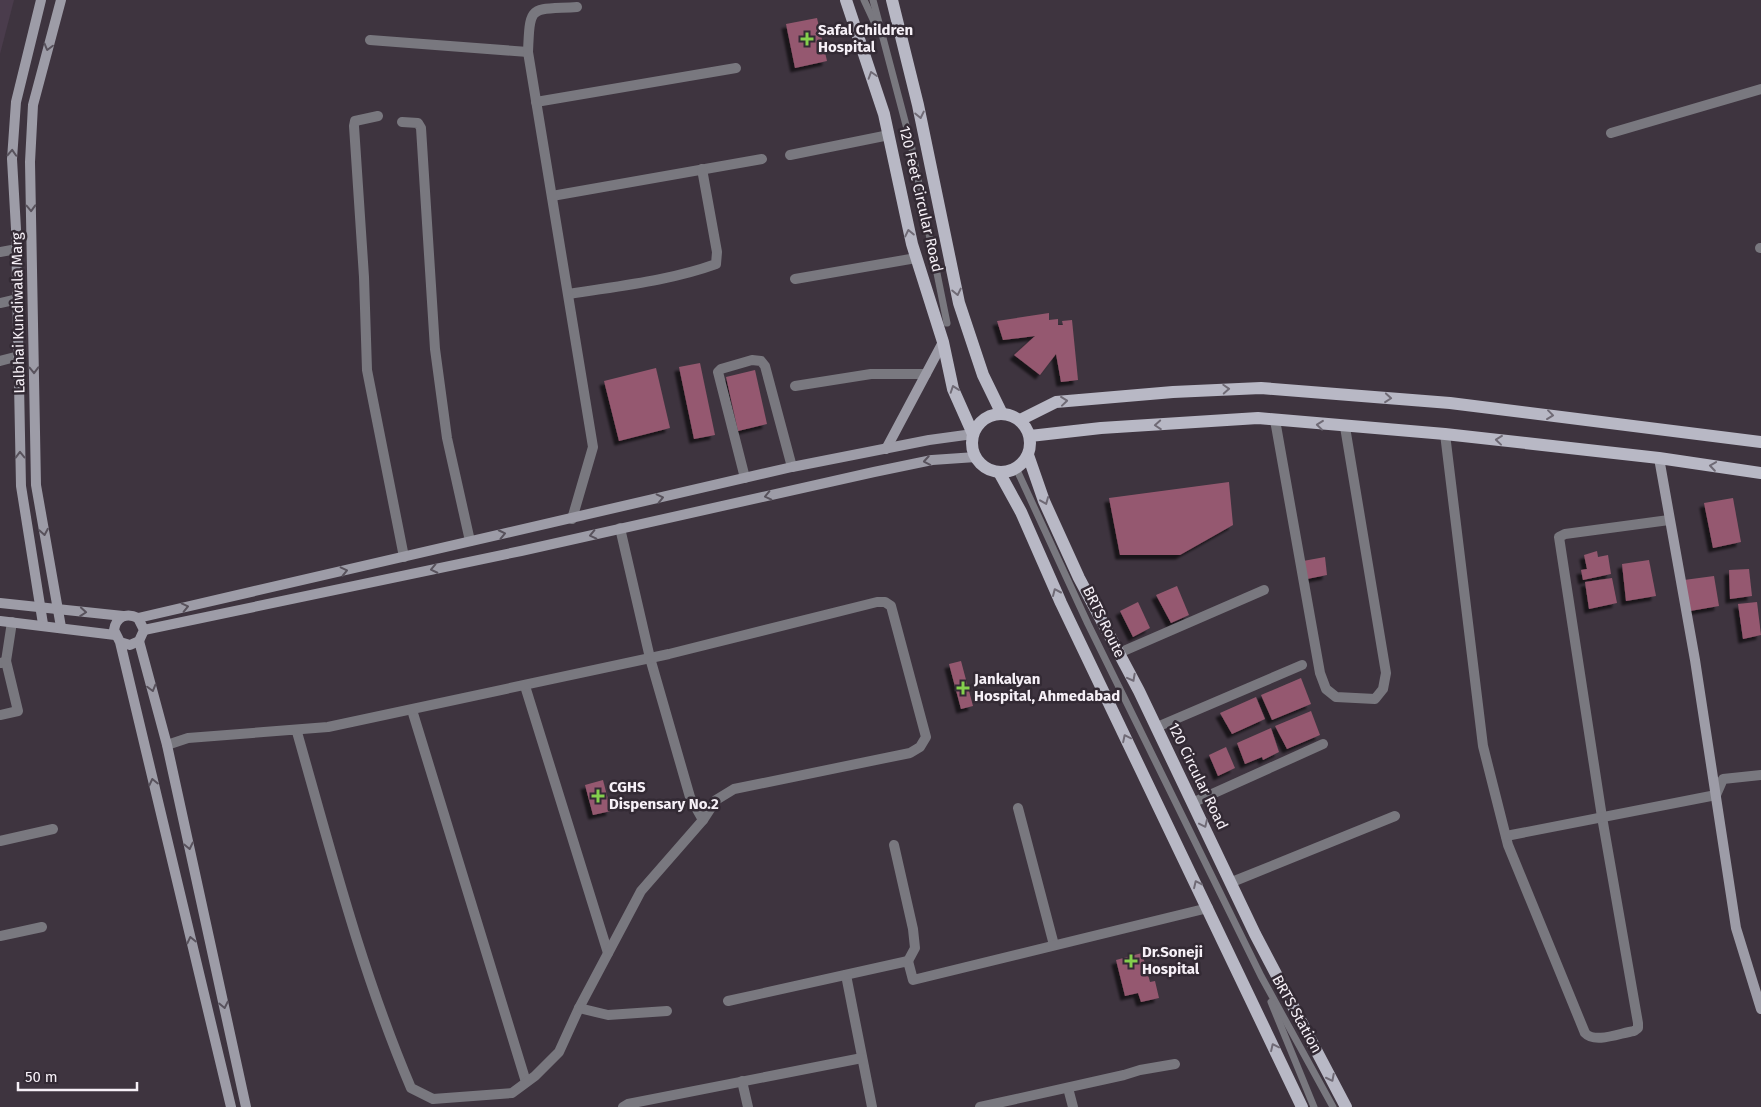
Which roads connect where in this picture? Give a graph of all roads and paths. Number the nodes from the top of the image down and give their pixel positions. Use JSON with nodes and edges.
{"nodes":[{"id":1,"x":41,"y":0,"type":"edge"},
{"id":2,"x":61,"y":0,"type":"edge"},
{"id":3,"x":846,"y":0,"type":"edge"},
{"id":4,"x":864,"y":0,"type":"edge"},
{"id":5,"x":873,"y":0,"type":"edge"},
{"id":6,"x":892,"y":0,"type":"edge"},
{"id":7,"x":577,"y":7,"type":"dead end"},
{"id":8,"x":370,"y":40,"type":"dead end"},
{"id":9,"x":886,"y":47,"type":"junction"},
{"id":10,"x":528,"y":52,"type":"junction"},
{"id":11,"x":736,"y":68,"type":"dead end"},
{"id":12,"x":1761,"y":89,"type":"edge"},
{"id":13,"x":536,"y":102,"type":"junction"},
{"id":14,"x":378,"y":116,"type":"dead end"},
{"id":15,"x":402,"y":122,"type":"dead end"},
{"id":16,"x":1610,"y":133,"type":"dead end"},
{"id":17,"x":889,"y":135,"type":"junction"},
{"id":18,"x":790,"y":155,"type":"dead end"},
{"id":19,"x":762,"y":159,"type":"dead end"},
{"id":20,"x":702,"y":169,"type":"junction"},
{"id":21,"x":552,"y":196,"type":"junction"},
{"id":22,"x":32,"y":228,"type":"junction"},
{"id":23,"x":16,"y":229,"type":"junction"},
{"id":24,"x":17,"y":249,"type":"junction"},
{"id":25,"x":0,"y":252,"type":"edge"},
{"id":26,"x":916,"y":258,"type":"junction"},
{"id":27,"x":795,"y":279,"type":"dead end"},
{"id":28,"x":568,"y":294,"type":"junction"},
{"id":29,"x":18,"y":299,"type":"junction"},
{"id":30,"x":0,"y":303,"type":"edge"},
{"id":31,"x":947,"y":323,"type":"dead end"},
{"id":32,"x":943,"y":342,"type":"junction"},
{"id":33,"x":18,"y":356,"type":"junction"},
{"id":34,"x":0,"y":361,"type":"edge"},
{"id":35,"x":926,"y":374,"type":"junction"},
{"id":36,"x":795,"y":386,"type":"dead end"},
{"id":37,"x":1002,"y":414,"type":"junction"},
{"id":38,"x":1020,"y":420,"type":"junction"},
{"id":39,"x":1275,"y":420,"type":"junction"},
{"id":40,"x":1345,"y":427,"type":"junction"},
{"id":41,"x":973,"y":434,"type":"junction"},
{"id":42,"x":1444,"y":434,"type":"junction"},
{"id":43,"x":1030,"y":436,"type":"junction"},
{"id":44,"x":1761,"y":442,"type":"edge"},
{"id":45,"x":886,"y":449,"type":"junction"},
{"id":46,"x":1028,"y":455,"type":"junction"},
{"id":47,"x":976,"y":457,"type":"junction"},
{"id":48,"x":1659,"y":458,"type":"junction"},
{"id":49,"x":792,"y":467,"type":"junction"},
{"id":50,"x":1016,"y":468,"type":"junction"},
{"id":51,"x":999,"y":472,"type":"junction"},
{"id":52,"x":1761,"y":473,"type":"edge"},
{"id":53,"x":745,"y":478,"type":"junction"},
{"id":54,"x":36,"y":485,"type":"junction"},
{"id":55,"x":21,"y":486,"type":"junction"},
{"id":56,"x":572,"y":519,"type":"junction"},
{"id":57,"x":1669,"y":520,"type":"junction"},
{"id":58,"x":620,"y":528,"type":"junction"},
{"id":59,"x":470,"y":541,"type":"junction"},
{"id":60,"x":404,"y":557,"type":"junction"},
{"id":61,"x":1264,"y":590,"type":"dead end"},
{"id":62,"x":0,"y":603,"type":"edge"},
{"id":63,"x":39,"y":608,"type":"junction"},
{"id":64,"x":58,"y":610,"type":"junction"},
{"id":65,"x":123,"y":616,"type":"junction"},
{"id":66,"x":138,"y":618,"type":"junction"},
{"id":67,"x":0,"y":621,"type":"edge"},
{"id":68,"x":12,"y":622,"type":"junction"},
{"id":69,"x":43,"y":624,"type":"junction"},
{"id":70,"x":61,"y":627,"type":"junction"},
{"id":71,"x":144,"y":630,"type":"junction"},
{"id":72,"x":117,"y":638,"type":"junction"},
{"id":73,"x":139,"y":641,"type":"junction"},
{"id":74,"x":1119,"y":653,"type":"junction"},
{"id":75,"x":650,"y":658,"type":"junction"},
{"id":76,"x":3,"y":662,"type":"edge"},
{"id":77,"x":1302,"y":665,"type":"dead end"},
{"id":78,"x":525,"y":686,"type":"junction"},
{"id":79,"x":412,"y":710,"type":"junction"},
{"id":80,"x":0,"y":715,"type":"edge"},
{"id":81,"x":1157,"y":727,"type":"junction"},
{"id":82,"x":297,"y":732,"type":"junction"},
{"id":83,"x":1323,"y":744,"type":"dead end"},
{"id":84,"x":167,"y":745,"type":"junction"},
{"id":85,"x":1761,"y":775,"type":"edge"},
{"id":86,"x":1716,"y":795,"type":"junction"},
{"id":87,"x":1192,"y":803,"type":"junction"},
{"id":88,"x":1018,"y":808,"type":"dead end"},
{"id":89,"x":1395,"y":816,"type":"dead end"},
{"id":90,"x":1602,"y":817,"type":"junction"},
{"id":91,"x":703,"y":820,"type":"junction"},
{"id":92,"x":54,"y":829,"type":"dead end"},
{"id":93,"x":1506,"y":836,"type":"junction"},
{"id":94,"x":0,"y":841,"type":"edge"},
{"id":95,"x":894,"y":845,"type":"dead end"},
{"id":96,"x":1232,"y":882,"type":"junction"},
{"id":97,"x":1208,"y":908,"type":"junction"},
{"id":98,"x":42,"y":927,"type":"dead end"},
{"id":99,"x":0,"y":936,"type":"edge"},
{"id":100,"x":1054,"y":945,"type":"junction"},
{"id":101,"x":608,"y":953,"type":"junction"},
{"id":102,"x":908,"y":961,"type":"junction"},
{"id":103,"x":846,"y":975,"type":"junction"},
{"id":104,"x":1261,"y":976,"type":"junction"},
{"id":105,"x":728,"y":1001,"type":"dead end"},
{"id":106,"x":579,"y":1008,"type":"junction"},
{"id":107,"x":1761,"y":1009,"type":"edge"},
{"id":108,"x":667,"y":1011,"type":"dead end"},
{"id":109,"x":862,"y":1058,"type":"junction"},
{"id":110,"x":1175,"y":1064,"type":"dead end"},
{"id":111,"x":239,"y":1077,"type":"junction"},
{"id":112,"x":224,"y":1080,"type":"junction"},
{"id":113,"x":742,"y":1081,"type":"junction"},
{"id":114,"x":526,"y":1082,"type":"junction"},
{"id":115,"x":1068,"y":1088,"type":"junction"},
{"id":116,"x":230,"y":1107,"type":"edge"},
{"id":117,"x":246,"y":1107,"type":"edge"},
{"id":118,"x":623,"y":1107,"type":"edge"},
{"id":119,"x":748,"y":1107,"type":"edge"},
{"id":120,"x":872,"y":1107,"type":"edge"},
{"id":121,"x":980,"y":1107,"type":"edge"},
{"id":122,"x":1073,"y":1107,"type":"edge"},
{"id":123,"x":1302,"y":1107,"type":"edge"},
{"id":124,"x":1314,"y":1107,"type":"edge"},
{"id":125,"x":1333,"y":1107,"type":"edge"},
{"id":126,"x":1346,"y":1107,"type":"edge"}],
"edges":[{"from":23,"to":1,"type":"main road","name":"Lalbhai Kundiwala Marg","one_way":true},
{"from":2,"to":22,"type":"main road","name":"Lalbhai Kundiwala Marg","one_way":true},
{"from":17,"to":3,"type":"main road","name":"120 Feet Circular Road","one_way":true},
{"from":4,"to":9,"type":"lane"},
{"from":5,"to":9,"type":"lane"},
{"from":6,"to":37,"type":"main road","name":"120 Feet Circular Road","one_way":true},
{"from":7,"to":10,"type":"street"},
{"from":8,"to":10,"type":"street"},
{"from":9,"to":31,"type":"lane"},
{"from":10,"to":13,"type":"street"},
{"from":11,"to":13,"type":"street"},
{"from":12,"to":16,"type":"street"},
{"from":13,"to":21,"type":"street"},
{"from":14,"to":60,"type":"street"},
{"from":15,"to":59,"type":"street"},
{"from":17,"to":18,"type":"street"},
{"from":26,"to":17,"type":"main road","name":"120 Feet Circular Road","one_way":true},
{"from":19,"to":20,"type":"street"},
{"from":20,"to":21,"type":"street"},
{"from":20,"to":28,"type":"street"},
{"from":21,"to":28,"type":"street"},
{"from":22,"to":23,"type":"main road"},
{"from":22,"to":54,"type":"main road","name":"Lalbhai Kundiwala Marg","one_way":true},
{"from":23,"to":24,"type":"main road","name":"Lalbhai Kundiwala Marg"},
{"from":24,"to":25,"type":"street"},
{"from":24,"to":29,"type":"main road","name":"Lalbhai Kundiwala Marg"},
{"from":26,"to":27,"type":"street"},
{"from":26,"to":32,"type":"main road","name":"120 Feet Circular Road"},
{"from":28,"to":56,"type":"street"},
{"from":29,"to":30,"type":"street"},
{"from":29,"to":33,"type":"main road","name":"Lalbhai Kundiwala Marg"},
{"from":32,"to":35,"type":"main road"},
{"from":41,"to":32,"type":"main road","name":"120 Feet Circular Road","one_way":true},
{"from":33,"to":34,"type":"street"},
{"from":55,"to":33,"type":"main road","name":"Lalbhai Kundiwala Marg","one_way":true},
{"from":35,"to":36,"type":"street"},
{"from":35,"to":45,"type":"main road"},
{"from":37,"to":38,"type":"main road"},
{"from":37,"to":41,"type":"main road"},
{"from":38,"to":43,"type":"main road"},
{"from":38,"to":44,"type":"main road","one_way":true},
{"from":40,"to":39,"type":"main road","one_way":true},
{"from":39,"to":40,"type":"street"},
{"from":39,"to":43,"type":"main road","one_way":true},
{"from":40,"to":42,"type":"main road"},
{"from":41,"to":45,"type":"main road"},
{"from":41,"to":47,"type":"main road"},
{"from":48,"to":42,"type":"main road","one_way":true},
{"from":42,"to":93,"type":"street"},
{"from":43,"to":46,"type":"main road"},
{"from":45,"to":49,"type":"main road"},
{"from":46,"to":50,"type":"main road"},
{"from":46,"to":74,"type":"main road","name":"120 Circular Road","one_way":true},
{"from":47,"to":51,"type":"main road"},
{"from":47,"to":58,"type":"main road","one_way":true},
{"from":52,"to":48,"type":"main road","one_way":true},
{"from":48,"to":57,"type":"main road"},
{"from":49,"to":53,"type":"main road"},
{"from":49,"to":53,"type":"street"},
{"from":50,"to":51,"type":"main road"},
{"from":50,"to":104,"type":"lane","name":"BRTS Route"},
{"from":97,"to":51,"type":"main road","one_way":true},
{"from":56,"to":53,"type":"main road","one_way":true},
{"from":54,"to":55,"type":"main road"},
{"from":54,"to":64,"type":"main road","name":"Lalbhai Kundiwala Marg","one_way":true},
{"from":55,"to":63,"type":"main road","name":"Lalbhai Kundiwala Marg"},
{"from":59,"to":56,"type":"main road","one_way":true},
{"from":57,"to":86,"type":"main road"},
{"from":57,"to":90,"type":"street"},
{"from":58,"to":71,"type":"main road","one_way":true},
{"from":58,"to":75,"type":"street"},
{"from":59,"to":60,"type":"main road"},
{"from":66,"to":60,"type":"main road","one_way":true},
{"from":61,"to":74,"type":"street"},
{"from":62,"to":63,"type":"main road"},
{"from":63,"to":64,"type":"main road"},
{"from":63,"to":69,"type":"main road","name":"Lalbhai Kundiwala Marg"},
{"from":64,"to":65,"type":"main road","one_way":true},
{"from":64,"to":70,"type":"main road","name":"Lalbhai Kundiwala Marg"},
{"from":65,"to":66,"type":"main road"},
{"from":65,"to":72,"type":"main road"},
{"from":66,"to":71,"type":"main road"},
{"from":67,"to":68,"type":"main road"},
{"from":68,"to":69,"type":"main road"},
{"from":68,"to":76,"type":"street"},
{"from":69,"to":70,"type":"main road"},
{"from":70,"to":72,"type":"main road"},
{"from":71,"to":73,"type":"main road"},
{"from":72,"to":73,"type":"main road"},
{"from":112,"to":72,"type":"main road","one_way":true},
{"from":73,"to":84,"type":"main road","one_way":true},
{"from":74,"to":81,"type":"main road","name":"120 Circular Road","one_way":true},
{"from":75,"to":78,"type":"street"},
{"from":75,"to":91,"type":"street"},
{"from":75,"to":91,"type":"street"},
{"from":76,"to":80,"type":"street"},
{"from":77,"to":81,"type":"street"},
{"from":78,"to":79,"type":"street"},
{"from":78,"to":101,"type":"street"},
{"from":79,"to":82,"type":"street"},
{"from":79,"to":114,"type":"street"},
{"from":81,"to":87,"type":"main road","name":"120 Circular Road"},
{"from":82,"to":84,"type":"street"},
{"from":82,"to":114,"type":"street"},
{"from":83,"to":87,"type":"street"},
{"from":84,"to":111,"type":"main road","one_way":true},
{"from":85,"to":86,"type":"street"},
{"from":86,"to":90,"type":"street"},
{"from":86,"to":107,"type":"main road"},
{"from":87,"to":96,"type":"main road","name":"120 Circular Road","one_way":true},
{"from":88,"to":100,"type":"street"},
{"from":89,"to":96,"type":"street"},
{"from":90,"to":93,"type":"street"},
{"from":90,"to":93,"type":"street"},
{"from":91,"to":101,"type":"street"},
{"from":92,"to":94,"type":"street"},
{"from":95,"to":102,"type":"street"},
{"from":96,"to":126,"type":"main road","name":"120 Circular Road","one_way":true},
{"from":97,"to":100,"type":"street"},
{"from":123,"to":97,"type":"main road","one_way":true},
{"from":98,"to":99,"type":"street"},
{"from":100,"to":102,"type":"street"},
{"from":101,"to":106,"type":"street"},
{"from":102,"to":103,"type":"street"},
{"from":103,"to":105,"type":"street"},
{"from":103,"to":109,"type":"street"},
{"from":104,"to":124,"type":"lane","name":"BRTS Station"},
{"from":104,"to":125,"type":"lane","name":"BRTS Station"},
{"from":106,"to":108,"type":"street"},
{"from":106,"to":114,"type":"street"},
{"from":109,"to":113,"type":"street"},
{"from":109,"to":120,"type":"street"},
{"from":110,"to":115,"type":"street"},
{"from":111,"to":112,"type":"main road"},
{"from":111,"to":117,"type":"main road"},
{"from":112,"to":116,"type":"main road"},
{"from":113,"to":118,"type":"street"},
{"from":113,"to":119,"type":"street"},
{"from":115,"to":121,"type":"street"},
{"from":115,"to":122,"type":"street"}]}
